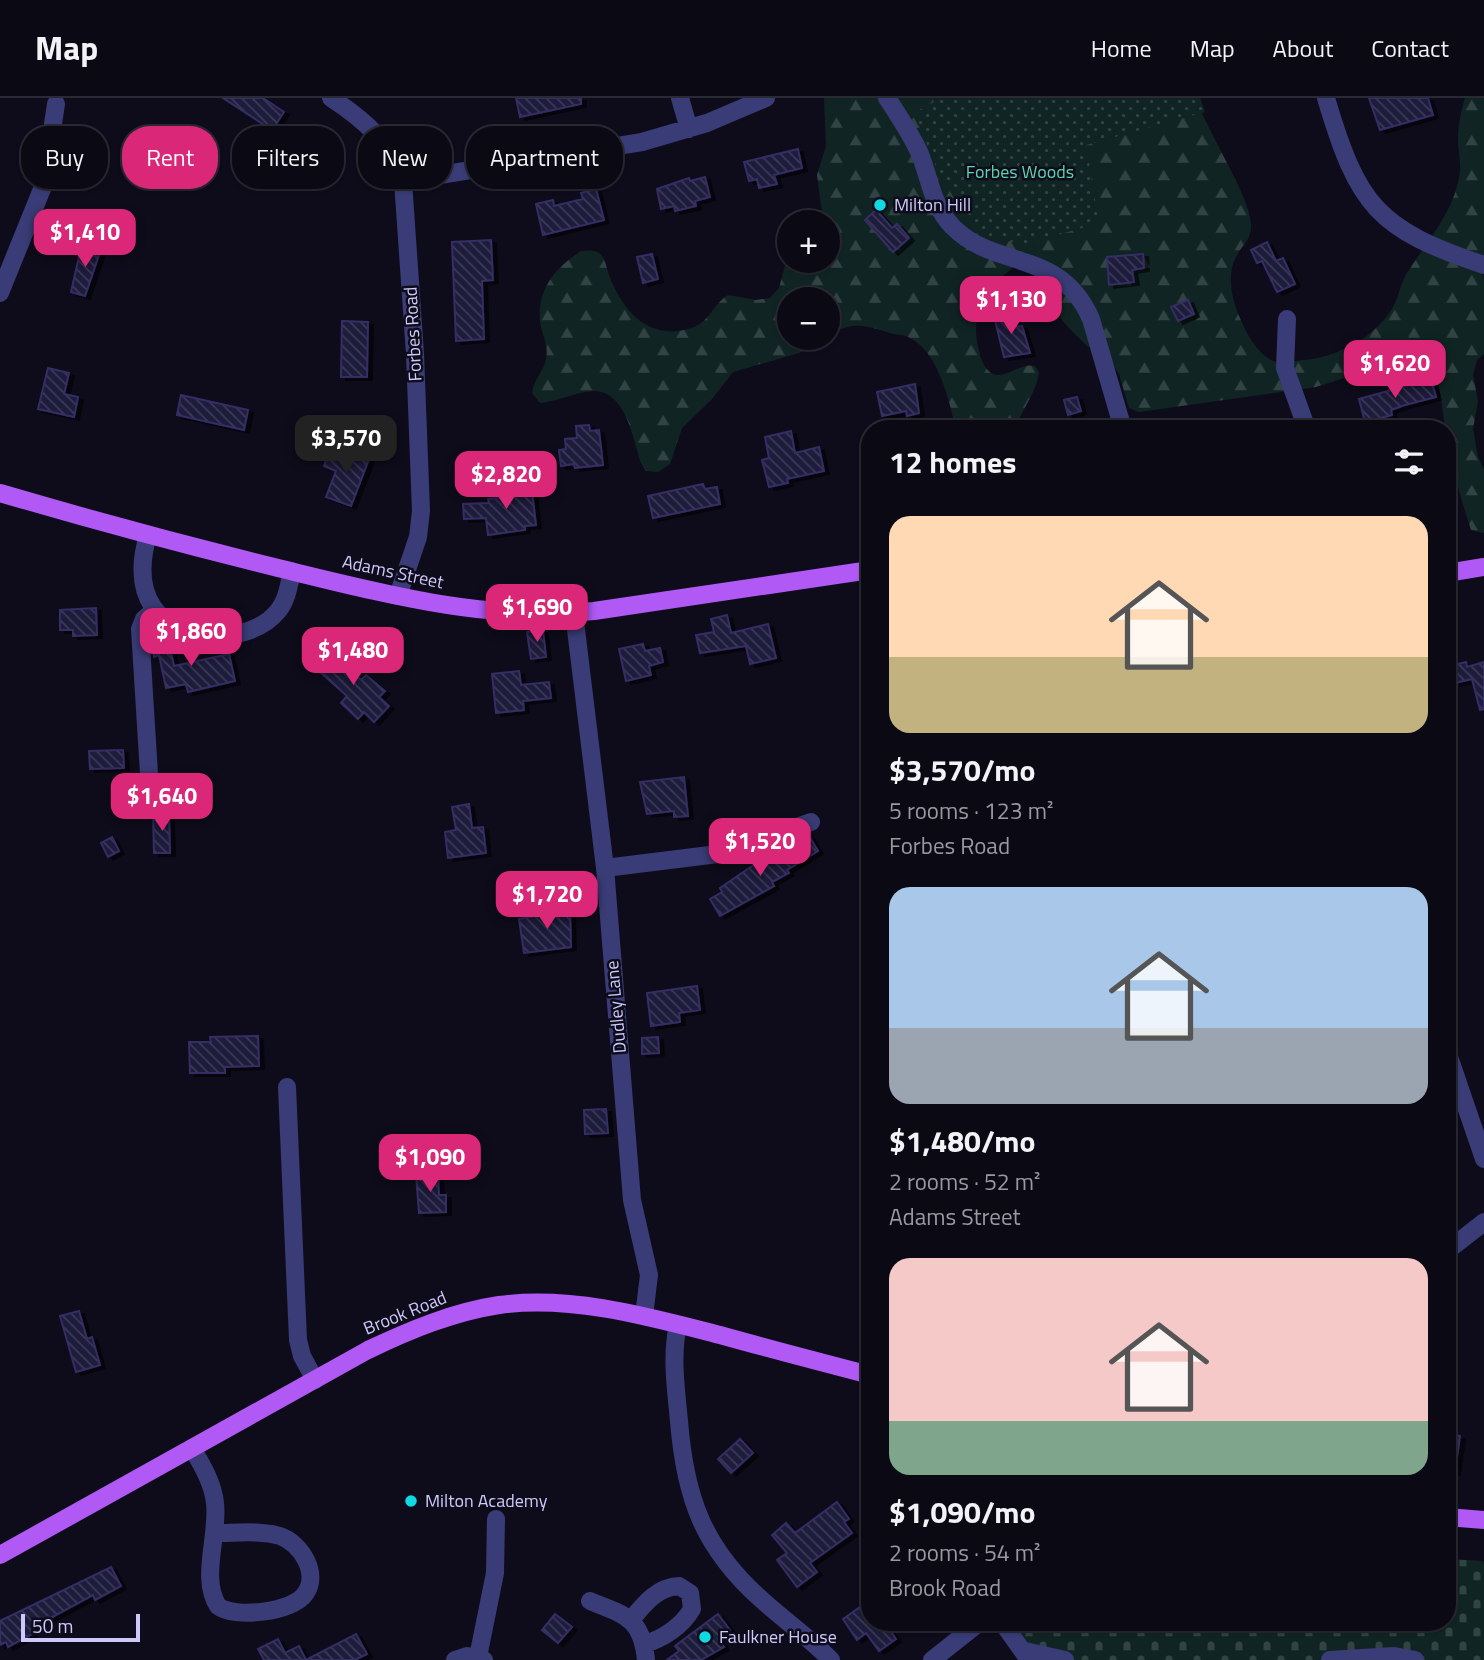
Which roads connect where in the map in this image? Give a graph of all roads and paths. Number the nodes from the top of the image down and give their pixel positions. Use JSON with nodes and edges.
{"nodes":[{"id":1,"x":331,"y":98,"type":"edge"},
{"id":2,"x":680,"y":98,"type":"edge"},
{"id":3,"x":766,"y":98,"type":"edge"},
{"id":4,"x":887,"y":98,"type":"edge"},
{"id":5,"x":1326,"y":98,"type":"edge"},
{"id":6,"x":56,"y":104,"type":"dead end"},
{"id":7,"x":367,"y":126,"type":"edge"},
{"id":8,"x":689,"y":129,"type":"junction"},
{"id":9,"x":452,"y":173,"type":"edge"},
{"id":10,"x":404,"y":189,"type":"edge"},
{"id":11,"x":1484,"y":265,"type":"edge"},
{"id":12,"x":0,"y":293,"type":"edge"},
{"id":13,"x":1287,"y":319,"type":"dead end"},
{"id":14,"x":1120,"y":420,"type":"edge"},
{"id":15,"x":1304,"y":420,"type":"edge"},
{"id":16,"x":0,"y":493,"type":"edge"},
{"id":17,"x":148,"y":534,"type":"junction"},
{"id":18,"x":1484,"y":567,"type":"edge"},
{"id":19,"x":292,"y":571,"type":"junction"},
{"id":20,"x":861,"y":571,"type":"edge"},
{"id":21,"x":1456,"y":572,"type":"edge"},
{"id":22,"x":398,"y":596,"type":"junction"},
{"id":23,"x":155,"y":610,"type":"junction"},
{"id":24,"x":574,"y":613,"type":"junction"},
{"id":25,"x":150,"y":790,"type":"dead end"},
{"id":26,"x":811,"y":822,"type":"dead end"},
{"id":27,"x":605,"y":868,"type":"junction"},
{"id":28,"x":1456,"y":1077,"type":"edge"},
{"id":29,"x":287,"y":1087,"type":"dead end"},
{"id":30,"x":1484,"y":1158,"type":"edge"},
{"id":31,"x":1484,"y":1222,"type":"edge"},
{"id":32,"x":1456,"y":1244,"type":"edge"},
{"id":33,"x":644,"y":1316,"type":"junction"},
{"id":34,"x":678,"y":1325,"type":"junction"},
{"id":35,"x":861,"y":1373,"type":"edge"},
{"id":36,"x":315,"y":1380,"type":"junction"},
{"id":37,"x":192,"y":1448,"type":"junction"},
{"id":38,"x":1456,"y":1518,"type":"edge"},
{"id":39,"x":496,"y":1519,"type":"dead end"},
{"id":40,"x":1484,"y":1520,"type":"edge"},
{"id":41,"x":215,"y":1533,"type":"junction"},
{"id":42,"x":0,"y":1555,"type":"edge"},
{"id":43,"x":590,"y":1601,"type":"dead end"},
{"id":44,"x":631,"y":1620,"type":"junction"},
{"id":45,"x":969,"y":1631,"type":"edge"},
{"id":46,"x":1009,"y":1631,"type":"edge"},
{"id":47,"x":645,"y":1652,"type":"edge"},
{"id":48,"x":1027,"y":1655,"type":"edge"},
{"id":49,"x":481,"y":1659,"type":"edge"},
{"id":50,"x":455,"y":1660,"type":"edge"},
{"id":51,"x":831,"y":1660,"type":"edge"},
{"id":52,"x":932,"y":1660,"type":"edge"},
{"id":53,"x":1065,"y":1660,"type":"edge"},
{"id":54,"x":1330,"y":1660,"type":"edge"},
{"id":55,"x":1415,"y":1660,"type":"edge"}],
"edges":[{"from":1,"to":7,"type":"street","name":"Forbes Road"},
{"from":2,"to":8,"type":"street"},
{"from":3,"to":8,"type":"street"},
{"from":4,"to":14,"type":"street"},
{"from":5,"to":11,"type":"street"},
{"from":6,"to":12,"type":"street"},
{"from":8,"to":9,"type":"street"},
{"from":10,"to":22,"type":"street","name":"Forbes Road"},
{"from":13,"to":15,"type":"street"},
{"from":16,"to":17,"type":"main road","name":"Adams Street"},
{"from":17,"to":19,"type":"main road","name":"Adams Street"},
{"from":17,"to":23,"type":"street"},
{"from":18,"to":21,"type":"main road"},
{"from":19,"to":22,"type":"main road","name":"Adams Street"},
{"from":19,"to":23,"type":"street"},
{"from":20,"to":24,"type":"main road","name":"Adams Street"},
{"from":22,"to":24,"type":"main road","name":"Adams Street"},
{"from":23,"to":25,"type":"street"},
{"from":24,"to":27,"type":"street","name":"Dudley Lane"},
{"from":26,"to":27,"type":"street"},
{"from":27,"to":33,"type":"street","name":"Dudley Lane"},
{"from":28,"to":30,"type":"street"},
{"from":29,"to":36,"type":"street"},
{"from":31,"to":32,"type":"street"},
{"from":33,"to":34,"type":"main road","name":"Brook Road"},
{"from":33,"to":36,"type":"main road","name":"Brook Road"},
{"from":34,"to":35,"type":"main road","name":"Brook Road"},
{"from":34,"to":51,"type":"street"},
{"from":36,"to":37,"type":"main road","name":"Brook Road"},
{"from":37,"to":41,"type":"street"},
{"from":37,"to":42,"type":"main road","name":"Brook Road"},
{"from":38,"to":40,"type":"main road"},
{"from":39,"to":49,"type":"street"},
{"from":41,"to":41,"type":"street"},
{"from":43,"to":44,"type":"street"},
{"from":44,"to":47,"type":"street"},
{"from":44,"to":47,"type":"street"},
{"from":45,"to":52,"type":"street"},
{"from":46,"to":48,"type":"street"},
{"from":48,"to":53,"type":"street"},
{"from":49,"to":50,"type":"street"},
{"from":54,"to":55,"type":"street"}]}
